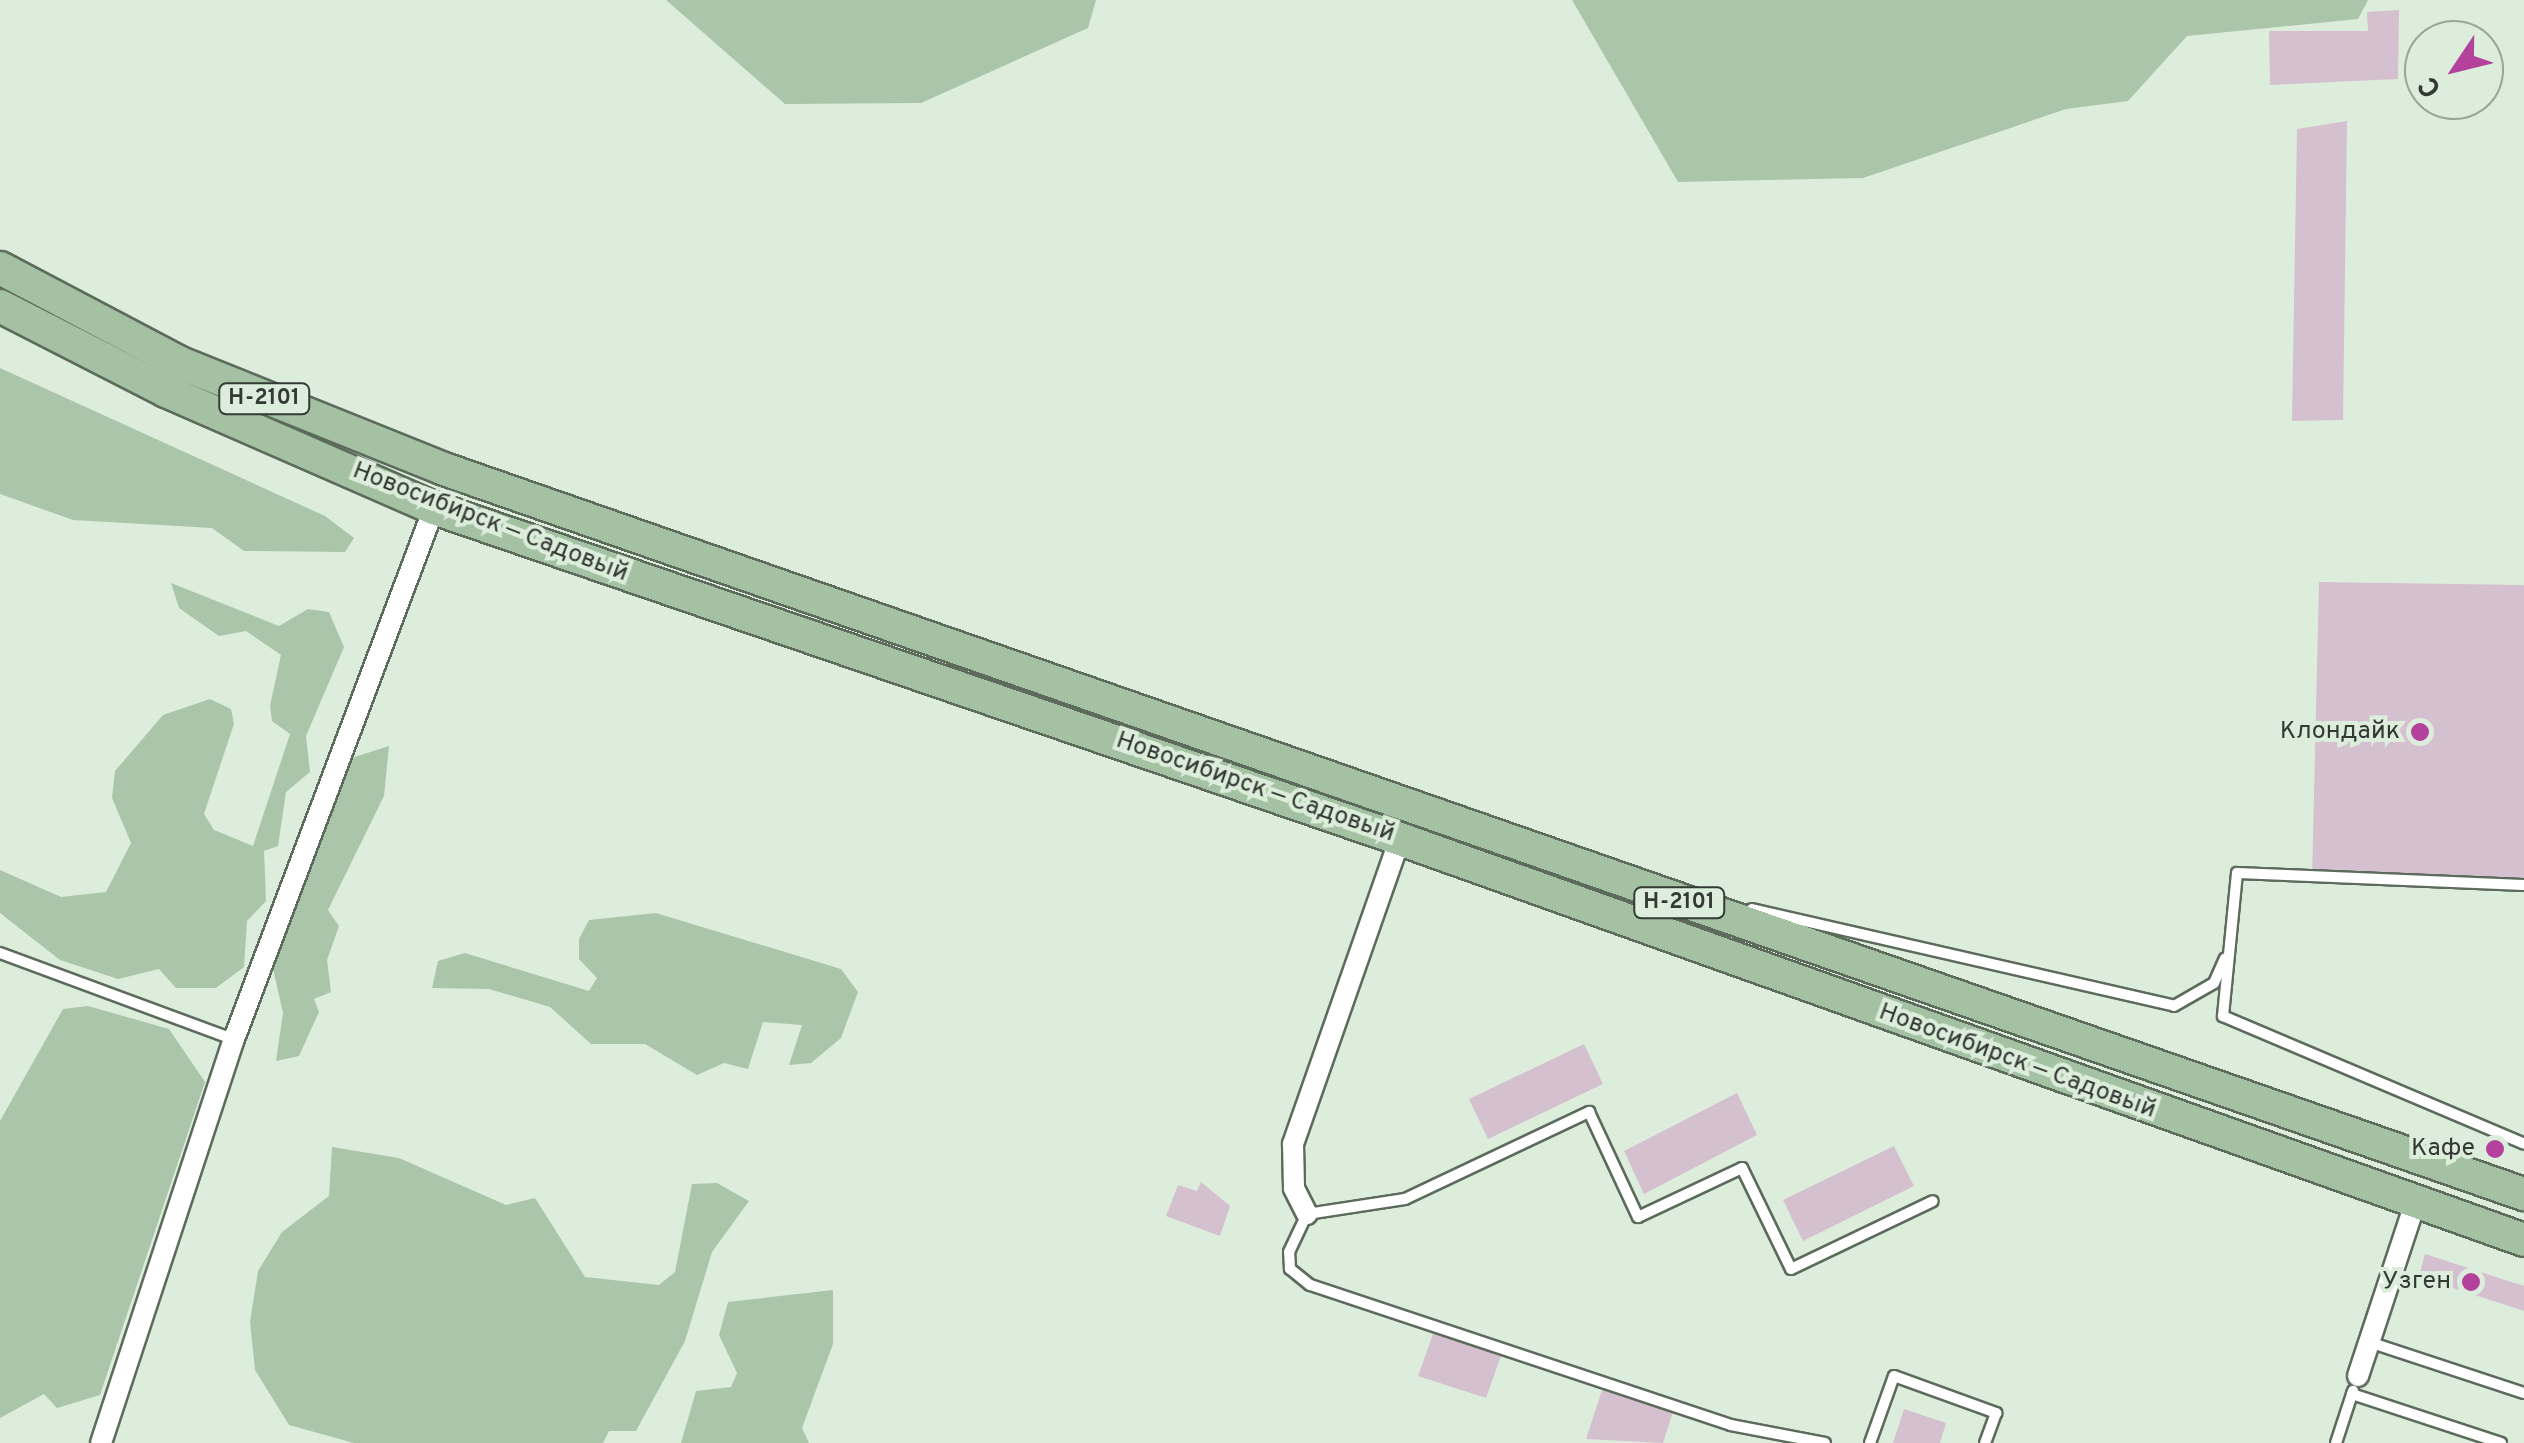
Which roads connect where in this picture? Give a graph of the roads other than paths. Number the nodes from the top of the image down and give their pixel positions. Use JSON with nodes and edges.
{"nodes":[{"id":1,"x":0,"y":268,"type":"edge"},
{"id":2,"x":0,"y":306,"type":"edge"},
{"id":3,"x":434,"y":508,"type":"junction"},
{"id":4,"x":1400,"y":838,"type":"junction"},
{"id":5,"x":1612,"y":879,"type":"junction"},
{"id":6,"x":2524,"y":885,"type":"edge"},
{"id":7,"x":2230,"y":948,"type":"junction"},
{"id":8,"x":0,"y":953,"type":"edge"},
{"id":9,"x":234,"y":1039,"type":"junction"},
{"id":10,"x":2524,"y":1144,"type":"edge"},
{"id":11,"x":2524,"y":1194,"type":"edge"},
{"id":12,"x":1932,"y":1202,"type":"dead end"},
{"id":13,"x":2414,"y":1204,"type":"junction"},
{"id":14,"x":1308,"y":1214,"type":"junction"},
{"id":15,"x":2524,"y":1240,"type":"edge"},
{"id":16,"x":2369,"y":1342,"type":"junction"},
{"id":17,"x":2356,"y":1385,"type":"junction"},
{"id":18,"x":2524,"y":1393,"type":"edge"},
{"id":19,"x":2469,"y":1438,"type":"edge"},
{"id":20,"x":101,"y":1443,"type":"edge"},
{"id":21,"x":1825,"y":1443,"type":"edge"},
{"id":22,"x":1870,"y":1443,"type":"edge"},
{"id":23,"x":1985,"y":1443,"type":"edge"},
{"id":24,"x":2336,"y":1443,"type":"edge"},
{"id":25,"x":2501,"y":1443,"type":"edge"}],
"edges":[{"from":1,"to":5,"type":"main road","name":"Новосибирск — Садовый","number":"Н-2101"},
{"from":2,"to":3,"type":"main road","name":"Новосибирск — Садовый"},
{"from":3,"to":4,"type":"main road","name":"Новосибирск — Садовый","number":"Н-2101"},
{"from":3,"to":9,"type":"street"},
{"from":4,"to":13,"type":"main road","name":"Новосибирск — Садовый","number":"Н-2101"},
{"from":4,"to":14,"type":"street"},
{"from":5,"to":7,"type":"lane"},
{"from":5,"to":11,"type":"main road","name":"Новосибирск — Садовый","number":"Н-2101"},
{"from":6,"to":7,"type":"lane"},
{"from":7,"to":10,"type":"lane"},
{"from":8,"to":9,"type":"lane"},
{"from":9,"to":20,"type":"street"},
{"from":12,"to":14,"type":"lane"},
{"from":13,"to":15,"type":"main road","name":"Новосибирск — Садовый","number":"Н-2101"},
{"from":13,"to":16,"type":"street"},
{"from":14,"to":21,"type":"lane"},
{"from":16,"to":17,"type":"street"},
{"from":16,"to":18,"type":"lane"},
{"from":17,"to":19,"type":"lane"},
{"from":17,"to":24,"type":"lane"},
{"from":19,"to":25,"type":"lane"},
{"from":22,"to":23,"type":"lane"}]}
